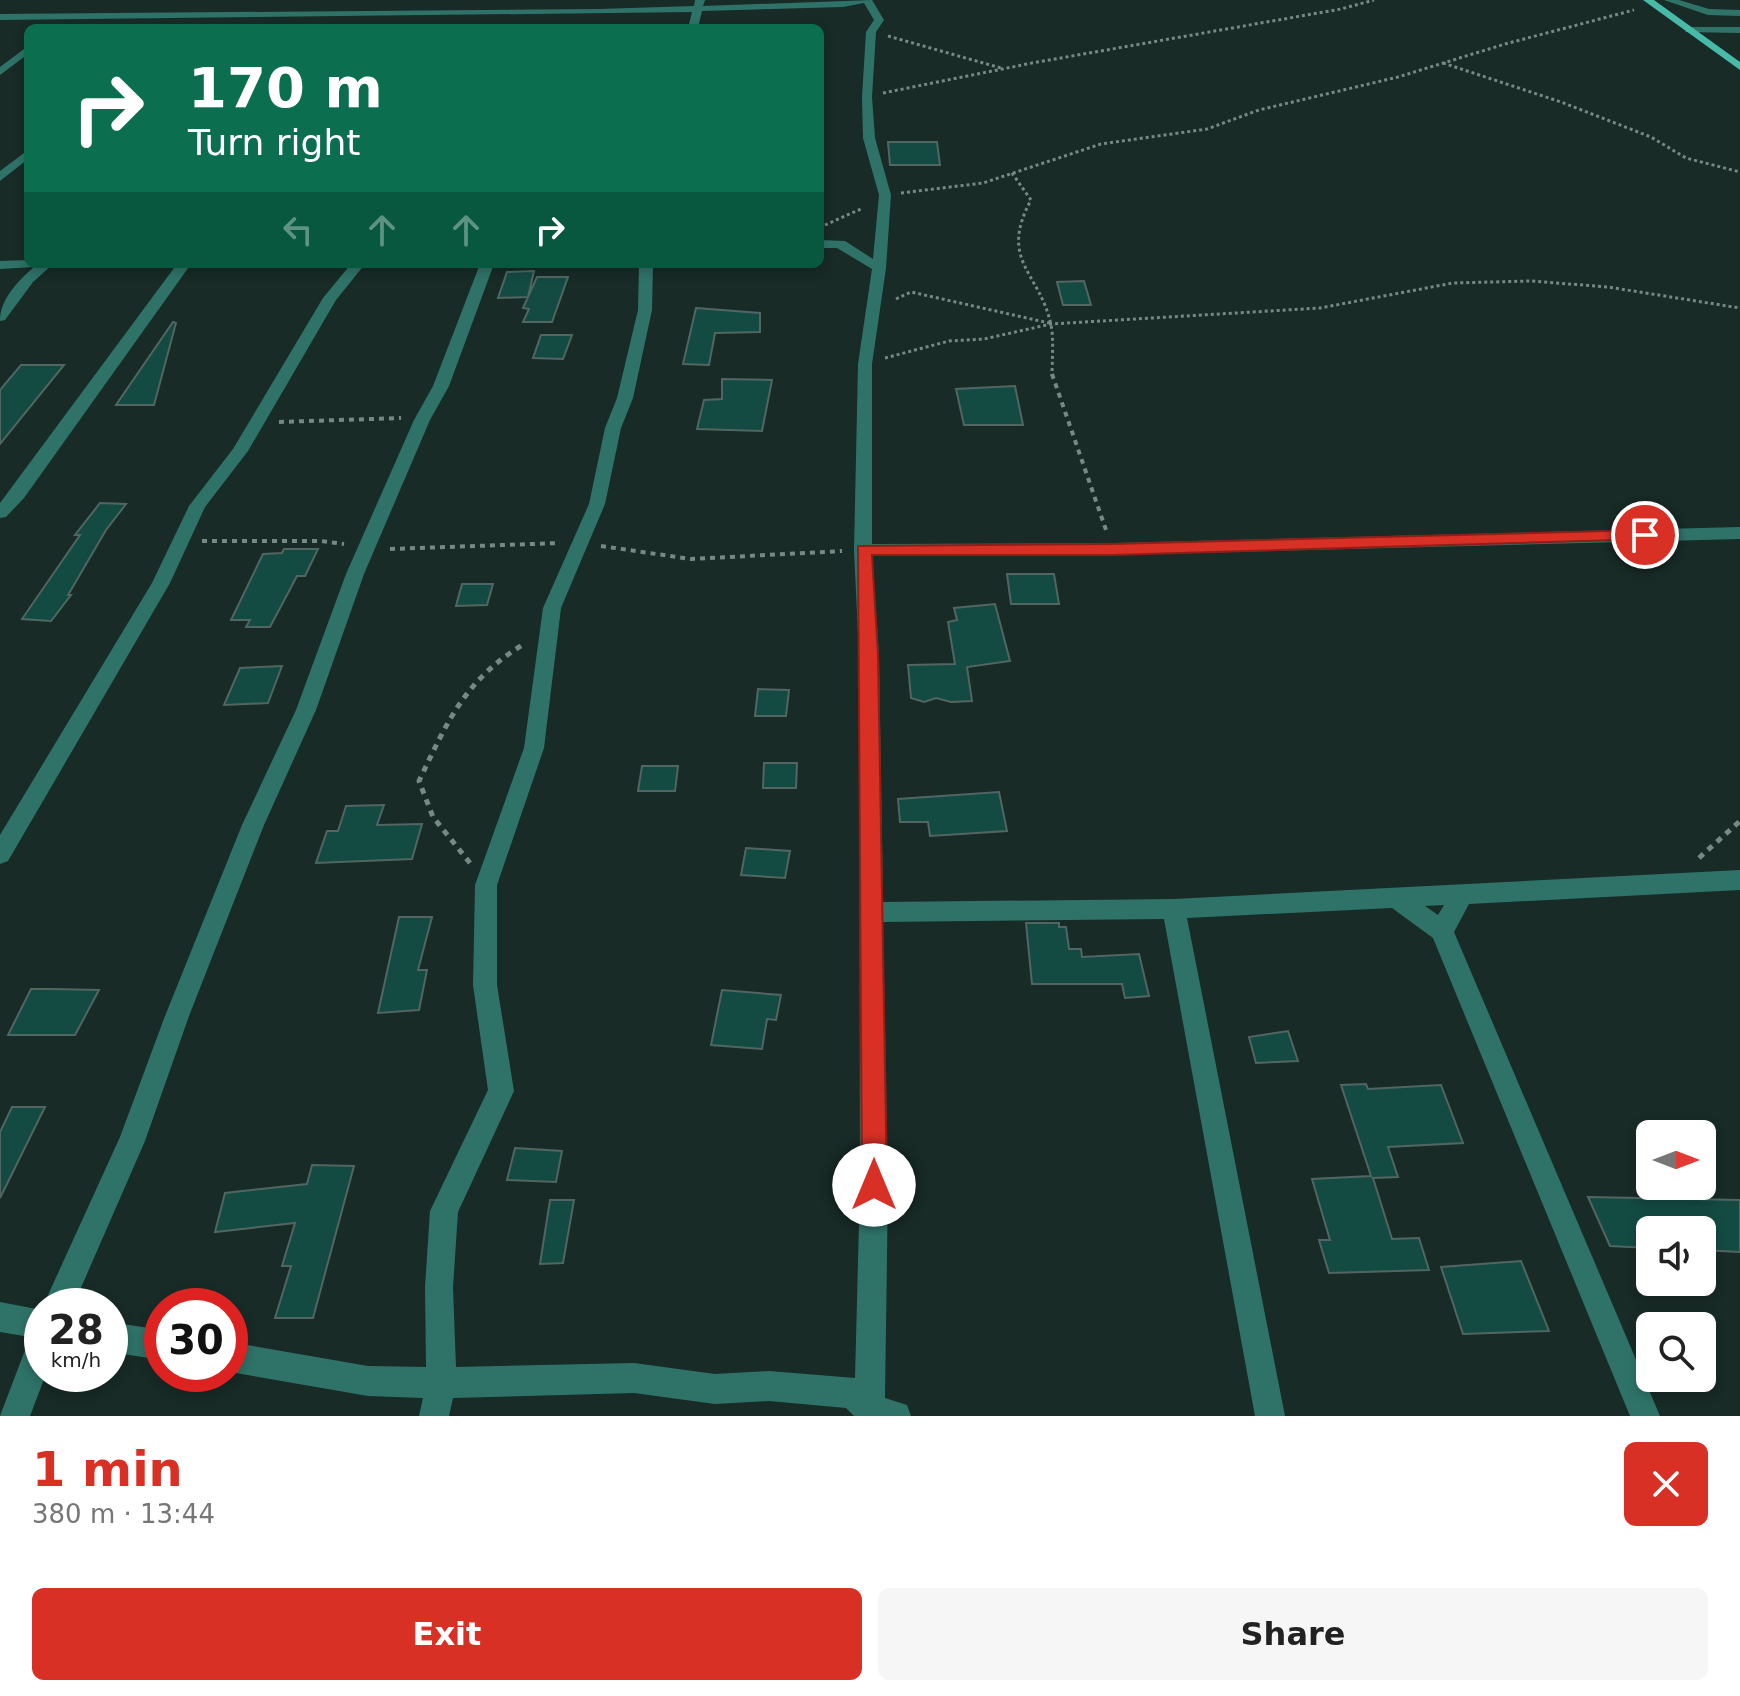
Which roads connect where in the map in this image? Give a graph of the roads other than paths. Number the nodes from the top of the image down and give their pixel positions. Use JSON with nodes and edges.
{"nodes":[{"id":1,"x":298,"y":0,"type":"edge"},
{"id":2,"x":396,"y":0,"type":"edge"},
{"id":3,"x":510,"y":0,"type":"edge"},
{"id":4,"x":603,"y":0,"type":"edge"},
{"id":5,"x":866,"y":0,"type":"edge"},
{"id":6,"x":1669,"y":0,"type":"edge"},
{"id":7,"x":192,"y":2,"type":"edge"},
{"id":8,"x":1651,"y":3,"type":"edge"},
{"id":9,"x":698,"y":4,"type":"edge"},
{"id":10,"x":762,"y":4,"type":"edge"},
{"id":11,"x":79,"y":9,"type":"dead end"},
{"id":12,"x":506,"y":11,"type":"junction"},
{"id":13,"x":388,"y":13,"type":"junction"},
{"id":14,"x":1740,"y":13,"type":"edge"},
{"id":15,"x":285,"y":16,"type":"junction"},
{"id":16,"x":597,"y":16,"type":"junction"},
{"id":17,"x":0,"y":17,"type":"edge"},
{"id":18,"x":68,"y":17,"type":"junction"},
{"id":19,"x":173,"y":18,"type":"junction"},
{"id":20,"x":60,"y":24,"type":"edge"},
{"id":21,"x":166,"y":24,"type":"edge"},
{"id":22,"x":275,"y":24,"type":"edge"},
{"id":23,"x":380,"y":24,"type":"edge"},
{"id":24,"x":497,"y":24,"type":"edge"},
{"id":25,"x":694,"y":24,"type":"edge"},
{"id":26,"x":1688,"y":30,"type":"junction"},
{"id":27,"x":1740,"y":30,"type":"edge"},
{"id":28,"x":24,"y":52,"type":"edge"},
{"id":29,"x":1740,"y":67,"type":"edge"},
{"id":30,"x":0,"y":72,"type":"edge"},
{"id":31,"x":24,"y":156,"type":"edge"},
{"id":32,"x":0,"y":177,"type":"edge"},
{"id":33,"x":824,"y":244,"type":"edge"},
{"id":34,"x":24,"y":264,"type":"edge"},
{"id":35,"x":0,"y":265,"type":"edge"},
{"id":36,"x":41,"y":268,"type":"edge"},
{"id":37,"x":181,"y":268,"type":"edge"},
{"id":38,"x":355,"y":268,"type":"edge"},
{"id":39,"x":485,"y":268,"type":"edge"},
{"id":40,"x":646,"y":268,"type":"edge"},
{"id":41,"x":879,"y":268,"type":"junction"},
{"id":42,"x":0,"y":317,"type":"edge"},
{"id":43,"x":0,"y":513,"type":"edge"},
{"id":44,"x":1740,"y":533,"type":"edge"},
{"id":45,"x":863,"y":550,"type":"junction"},
{"id":46,"x":0,"y":855,"type":"edge"},
{"id":47,"x":1740,"y":880,"type":"edge"},
{"id":48,"x":1462,"y":895,"type":"junction"},
{"id":49,"x":1396,"y":898,"type":"junction"},
{"id":50,"x":1174,"y":909,"type":"junction"},
{"id":51,"x":872,"y":912,"type":"junction"},
{"id":52,"x":1442,"y":931,"type":"junction"},
{"id":53,"x":66,"y":1288,"type":"edge"},
{"id":54,"x":0,"y":1317,"type":"edge"},
{"id":55,"x":24,"y":1322,"type":"edge"},
{"id":56,"x":248,"y":1360,"type":"edge"},
{"id":57,"x":441,"y":1383,"type":"junction"},
{"id":58,"x":24,"y":1392,"type":"edge"},
{"id":59,"x":877,"y":1414,"type":"edge"},
{"id":60,"x":15,"y":1416,"type":"edge"},
{"id":61,"x":434,"y":1416,"type":"edge"},
{"id":62,"x":1270,"y":1416,"type":"edge"},
{"id":63,"x":1645,"y":1416,"type":"edge"}],
"edges":[{"from":1,"to":15,"type":"street"},
{"from":2,"to":13,"type":"street"},
{"from":3,"to":12,"type":"street"},
{"from":4,"to":16,"type":"street"},
{"from":5,"to":10,"type":"street"},
{"from":5,"to":41,"type":"street"},
{"from":6,"to":14,"type":"street"},
{"from":7,"to":19,"type":"street"},
{"from":8,"to":26,"type":"main road"},
{"from":9,"to":10,"type":"street"},
{"from":9,"to":16,"type":"street"},
{"from":9,"to":25,"type":"street"},
{"from":11,"to":18,"type":"street"},
{"from":12,"to":13,"type":"street"},
{"from":12,"to":16,"type":"street"},
{"from":12,"to":24,"type":"street"},
{"from":13,"to":15,"type":"street"},
{"from":13,"to":23,"type":"street"},
{"from":15,"to":19,"type":"street"},
{"from":15,"to":22,"type":"street"},
{"from":17,"to":18,"type":"street"},
{"from":18,"to":19,"type":"street"},
{"from":18,"to":20,"type":"street"},
{"from":19,"to":21,"type":"street"},
{"from":26,"to":27,"type":"street"},
{"from":26,"to":29,"type":"main road"},
{"from":28,"to":30,"type":"street"},
{"from":31,"to":32,"type":"street"},
{"from":33,"to":41,"type":"street"},
{"from":34,"to":35,"type":"street"},
{"from":36,"to":42,"type":"street"},
{"from":37,"to":43,"type":"street"},
{"from":38,"to":46,"type":"street"},
{"from":39,"to":53,"type":"street"},
{"from":40,"to":57,"type":"street"},
{"from":41,"to":45,"type":"street"},
{"from":44,"to":45,"type":"street"},
{"from":45,"to":51,"type":"street"},
{"from":47,"to":48,"type":"street"},
{"from":48,"to":49,"type":"street"},
{"from":48,"to":52,"type":"street"},
{"from":49,"to":50,"type":"street"},
{"from":49,"to":52,"type":"street"},
{"from":50,"to":51,"type":"street"},
{"from":50,"to":62,"type":"street"},
{"from":51,"to":59,"type":"street"},
{"from":52,"to":63,"type":"street"},
{"from":54,"to":55,"type":"street"},
{"from":56,"to":57,"type":"street"},
{"from":57,"to":59,"type":"street"},
{"from":57,"to":61,"type":"street"},
{"from":58,"to":60,"type":"street"}]}
